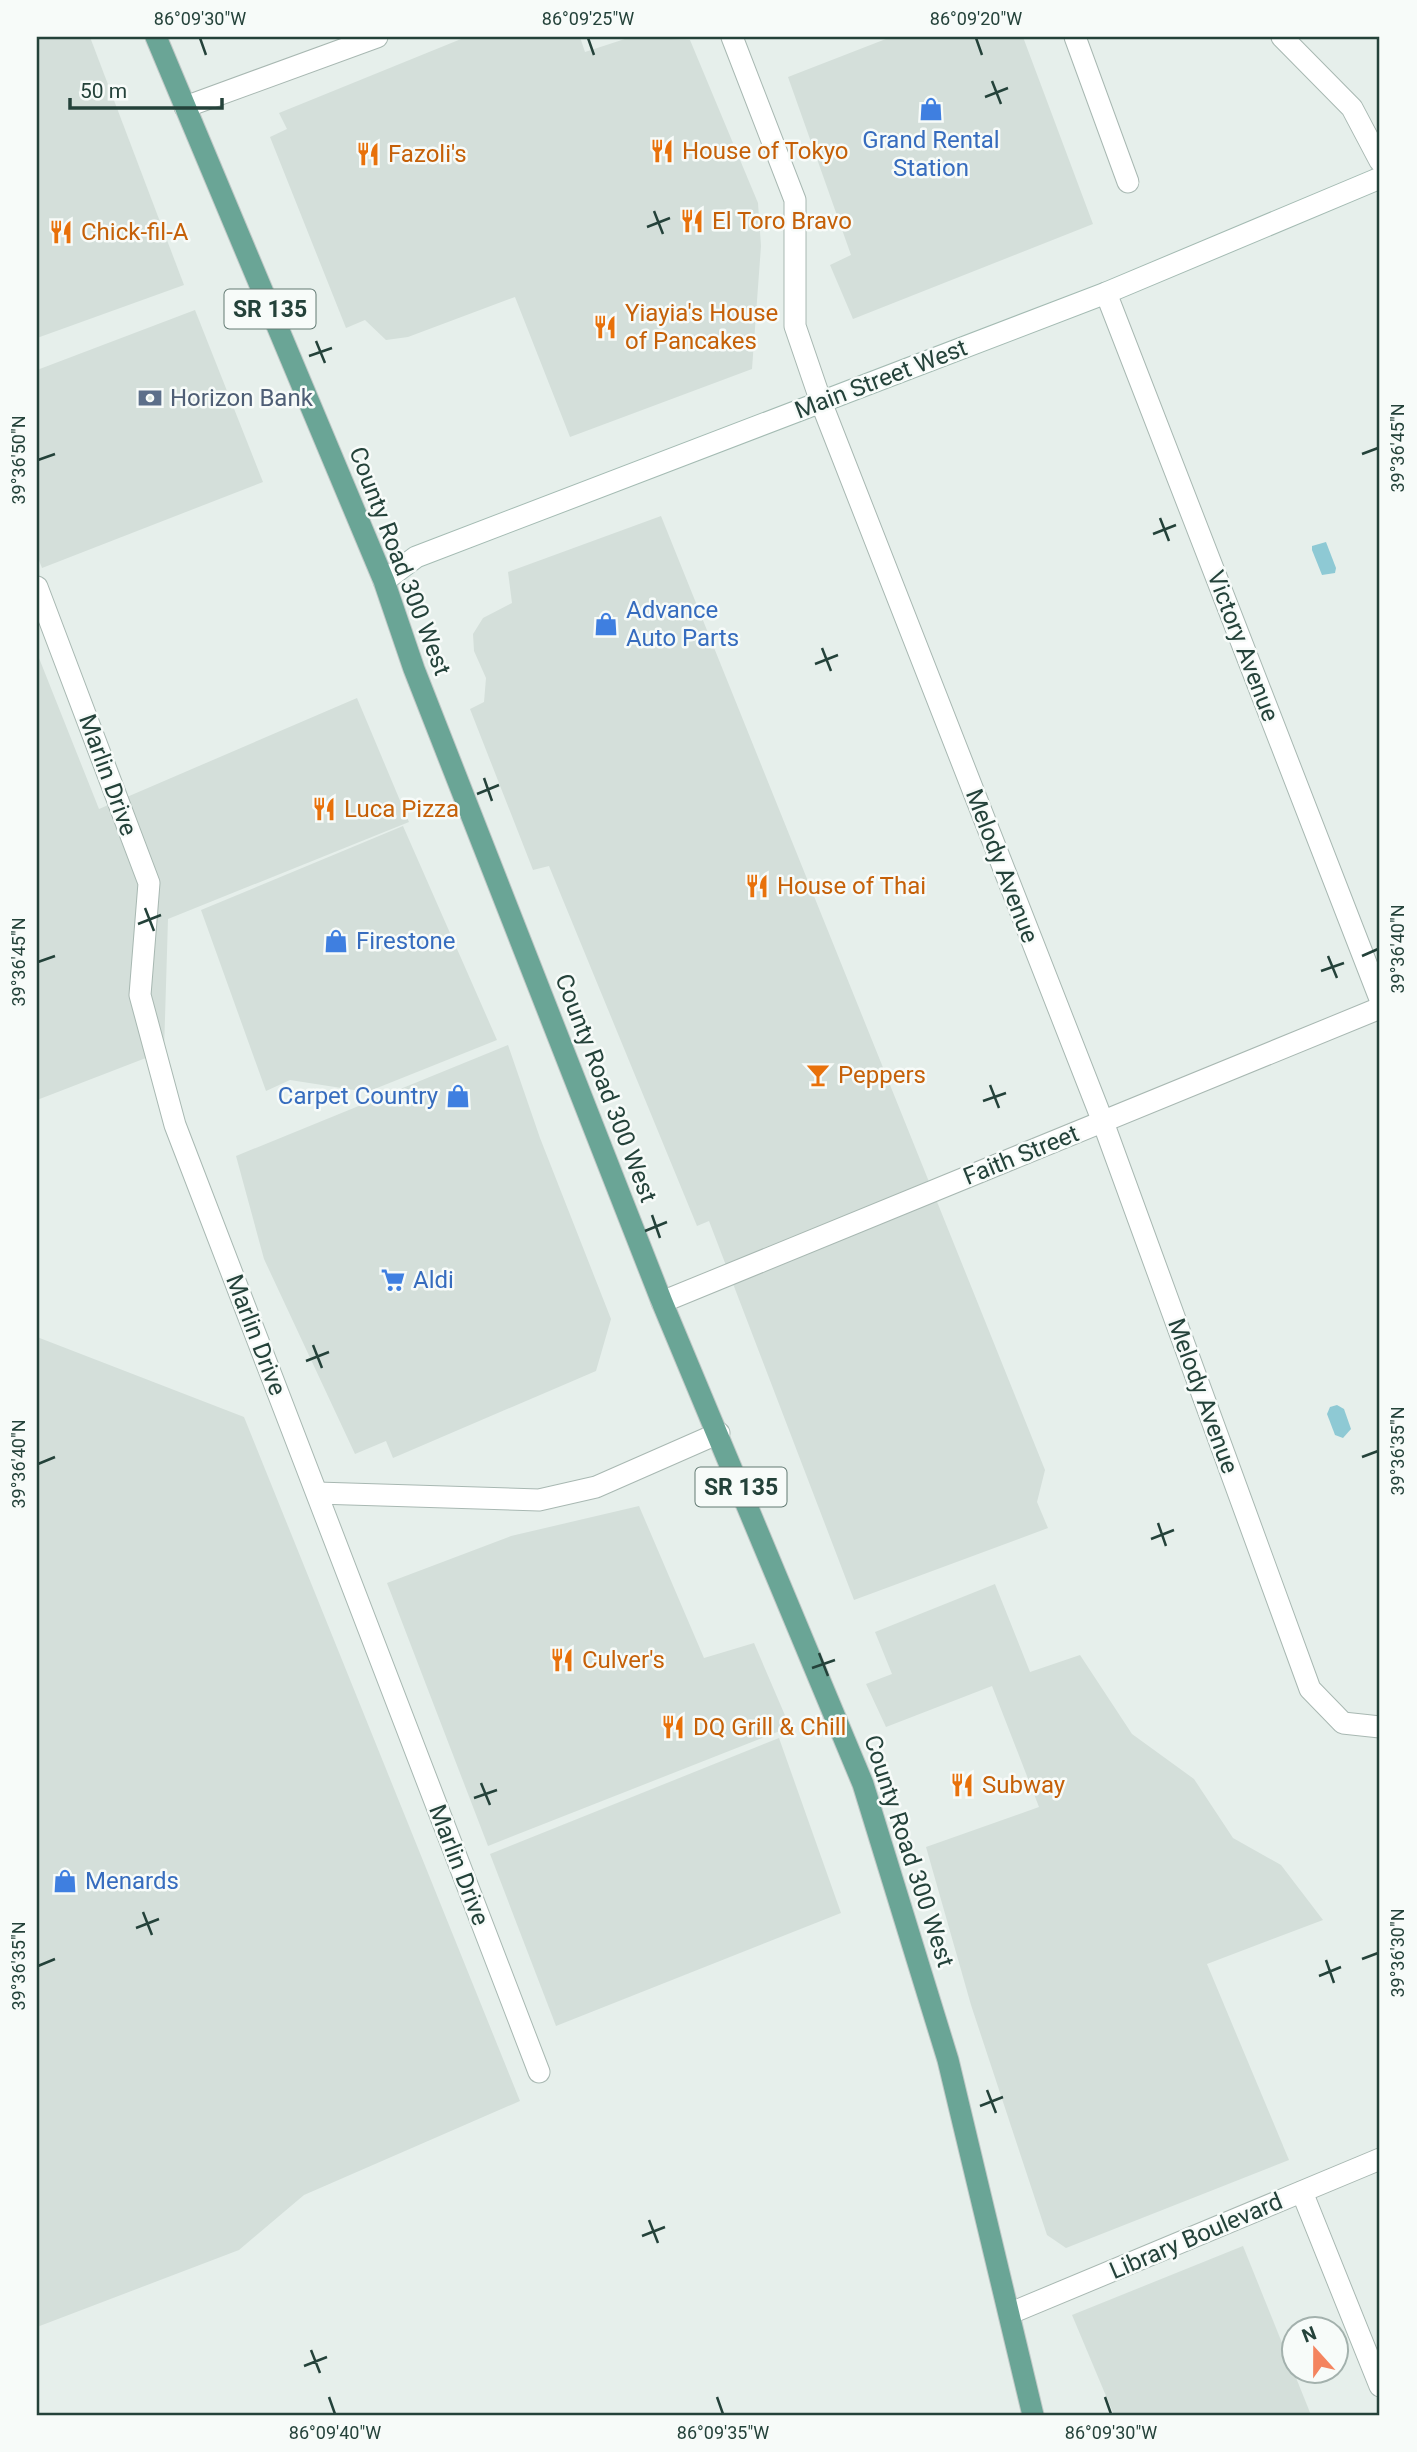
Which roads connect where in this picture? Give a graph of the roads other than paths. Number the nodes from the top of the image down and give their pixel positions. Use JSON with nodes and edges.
{"nodes":[{"id":1,"x":156,"y":37,"type":"edge"},
{"id":2,"x":377,"y":37,"type":"edge"},
{"id":3,"x":732,"y":37,"type":"edge"},
{"id":4,"x":1075,"y":37,"type":"edge"},
{"id":5,"x":1282,"y":37,"type":"edge"},
{"id":6,"x":185,"y":107,"type":"junction"},
{"id":7,"x":1380,"y":161,"type":"edge"},
{"id":8,"x":1380,"y":178,"type":"edge"},
{"id":9,"x":1128,"y":182,"type":"dead end"},
{"id":10,"x":1106,"y":293,"type":"junction"},
{"id":11,"x":821,"y":402,"type":"junction"},
{"id":12,"x":384,"y":581,"type":"junction"},
{"id":13,"x":37,"y":587,"type":"edge"},
{"id":14,"x":1380,"y":999,"type":"edge"},
{"id":15,"x":1380,"y":1008,"type":"edge"},
{"id":16,"x":1103,"y":1122,"type":"junction"},
{"id":17,"x":662,"y":1302,"type":"junction"},
{"id":18,"x":719,"y":1433,"type":"junction"},
{"id":19,"x":317,"y":1493,"type":"junction"},
{"id":20,"x":1380,"y":1727,"type":"edge"},
{"id":21,"x":539,"y":2072,"type":"dead end"},
{"id":22,"x":1380,"y":2159,"type":"edge"},
{"id":23,"x":1302,"y":2192,"type":"junction"},
{"id":24,"x":1011,"y":2313,"type":"junction"},
{"id":25,"x":1380,"y":2386,"type":"edge"},
{"id":26,"x":1033,"y":2415,"type":"edge"}],
"edges":[{"from":1,"to":6,"type":"main road","name":"County Road 300 West","number":"SR 135"},
{"from":2,"to":6,"type":"street"},
{"from":3,"to":11,"type":"street","name":"Melody Avenue"},
{"from":4,"to":9,"type":"street"},
{"from":5,"to":7,"type":"street"},
{"from":6,"to":12,"type":"main road","name":"County Road 300 West","number":"SR 135"},
{"from":8,"to":10,"type":"street","name":"Main Street West"},
{"from":10,"to":11,"type":"street","name":"Main Street West"},
{"from":10,"to":14,"type":"street","name":"Victory Avenue"},
{"from":11,"to":12,"type":"street","name":"Main Street West"},
{"from":11,"to":16,"type":"street","name":"Melody Avenue"},
{"from":12,"to":17,"type":"main road","name":"County Road 300 West","number":"SR 135"},
{"from":13,"to":19,"type":"street","name":"Marlin Drive"},
{"from":15,"to":16,"type":"street","name":"Faith Street"},
{"from":16,"to":17,"type":"street","name":"Faith Street"},
{"from":16,"to":20,"type":"street","name":"Melody Avenue"},
{"from":17,"to":18,"type":"main road","name":"County Road 300 West","number":"SR 135"},
{"from":18,"to":19,"type":"street"},
{"from":18,"to":24,"type":"main road","name":"County Road 300 West","number":"SR 135"},
{"from":19,"to":21,"type":"street","name":"Marlin Drive"},
{"from":22,"to":23,"type":"street","name":"Library Boulevard"},
{"from":23,"to":24,"type":"street","name":"Library Boulevard"},
{"from":23,"to":25,"type":"street"},
{"from":24,"to":26,"type":"main road","name":"County Road 300 West","number":"SR 135"}]}
